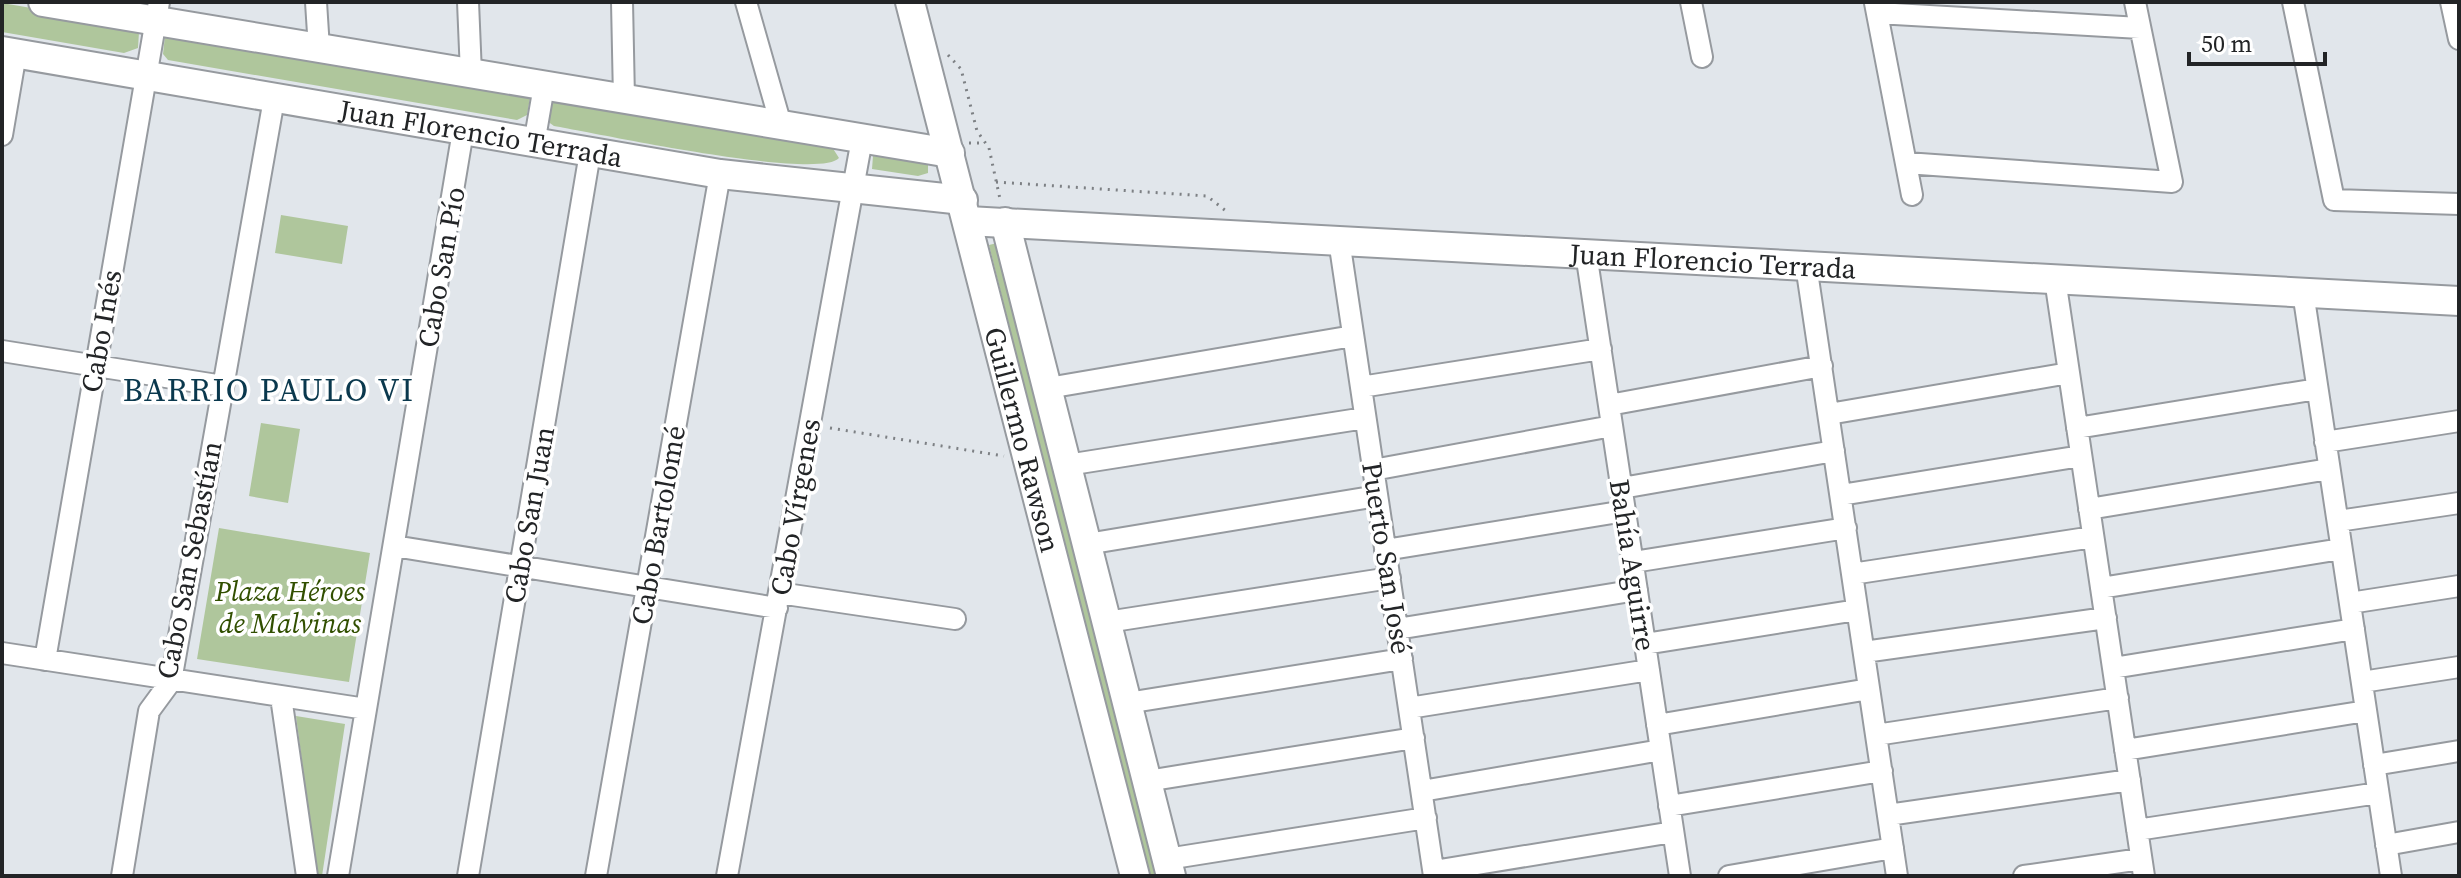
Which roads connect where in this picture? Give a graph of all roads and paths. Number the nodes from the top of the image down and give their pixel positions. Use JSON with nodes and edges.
{"nodes":[{"id":1,"x":43,"y":2,"type":"edge"},
{"id":2,"x":316,"y":2,"type":"edge"},
{"id":3,"x":468,"y":2,"type":"edge"},
{"id":4,"x":622,"y":2,"type":"edge"},
{"id":5,"x":746,"y":2,"type":"edge"},
{"id":6,"x":910,"y":2,"type":"edge"},
{"id":7,"x":1691,"y":2,"type":"edge"},
{"id":8,"x":2135,"y":2,"type":"edge"},
{"id":9,"x":2293,"y":2,"type":"edge"},
{"id":10,"x":2451,"y":2,"type":"edge"},
{"id":11,"x":1876,"y":8,"type":"edge"},
{"id":12,"x":158,"y":12,"type":"edge"},
{"id":13,"x":2140,"y":28,"type":"junction"},
{"id":14,"x":2459,"y":39,"type":"edge"},
{"id":15,"x":319,"y":49,"type":"junction"},
{"id":16,"x":942,"y":49,"type":"dead end"},
{"id":17,"x":9,"y":52,"type":"edge"},
{"id":18,"x":1702,"y":57,"type":"dead end"},
{"id":19,"x":471,"y":74,"type":"junction"},
{"id":20,"x":144,"y":77,"type":"junction"},
{"id":21,"x":544,"y":86,"type":"junction"},
{"id":22,"x":274,"y":99,"type":"junction"},
{"id":23,"x":624,"y":99,"type":"junction"},
{"id":24,"x":781,"y":125,"type":"junction"},
{"id":25,"x":463,"y":131,"type":"junction"},
{"id":26,"x":2,"y":135,"type":"edge"},
{"id":27,"x":862,"y":139,"type":"junction"},
{"id":28,"x":534,"y":144,"type":"junction"},
{"id":29,"x":590,"y":153,"type":"junction"},
{"id":30,"x":950,"y":153,"type":"junction"},
{"id":31,"x":1906,"y":163,"type":"junction"},
{"id":32,"x":720,"y":174,"type":"junction"},
{"id":33,"x":996,"y":182,"type":"junction"},
{"id":34,"x":853,"y":186,"type":"junction"},
{"id":35,"x":1912,"y":195,"type":"dead end"},
{"id":36,"x":2459,"y":204,"type":"edge"},
{"id":37,"x":965,"y":210,"type":"junction"},
{"id":38,"x":1005,"y":222,"type":"junction"},
{"id":39,"x":1257,"y":235,"type":"junction"},
{"id":40,"x":1339,"y":240,"type":"junction"},
{"id":41,"x":1586,"y":253,"type":"junction"},
{"id":42,"x":1806,"y":265,"type":"junction"},
{"id":43,"x":2055,"y":279,"type":"junction"},
{"id":44,"x":2303,"y":292,"type":"junction"},
{"id":45,"x":2459,"y":301,"type":"edge"},
{"id":46,"x":1353,"y":336,"type":"junction"},
{"id":47,"x":1601,"y":349,"type":"junction"},
{"id":48,"x":2,"y":351,"type":"edge"},
{"id":49,"x":95,"y":366,"type":"junction"},
{"id":50,"x":1822,"y":366,"type":"junction"},
{"id":51,"x":2069,"y":373,"type":"junction"},
{"id":52,"x":223,"y":386,"type":"junction"},
{"id":53,"x":1361,"y":387,"type":"junction"},
{"id":54,"x":1048,"y":388,"type":"junction"},
{"id":55,"x":2317,"y":389,"type":"junction"},
{"id":56,"x":1609,"y":405,"type":"junction"},
{"id":57,"x":1829,"y":414,"type":"junction"},
{"id":58,"x":1365,"y":418,"type":"junction"},
{"id":59,"x":2459,"y":421,"type":"edge"},
{"id":60,"x":810,"y":425,"type":"junction"},
{"id":61,"x":1612,"y":426,"type":"junction"},
{"id":62,"x":2077,"y":428,"type":"junction"},
{"id":63,"x":2325,"y":442,"type":"junction"},
{"id":64,"x":1834,"y":451,"type":"junction"},
{"id":65,"x":2081,"y":456,"type":"junction"},
{"id":66,"x":1029,"y":461,"type":"junction"},
{"id":67,"x":1067,"y":465,"type":"junction"},
{"id":68,"x":2329,"y":469,"type":"junction"},
{"id":69,"x":1373,"y":470,"type":"junction"},
{"id":70,"x":1622,"y":488,"type":"junction"},
{"id":71,"x":1841,"y":495,"type":"junction"},
{"id":72,"x":1377,"y":496,"type":"junction"},
{"id":73,"x":2459,"y":503,"type":"edge"},
{"id":74,"x":2089,"y":509,"type":"junction"},
{"id":75,"x":1625,"y":511,"type":"junction"},
{"id":76,"x":2338,"y":521,"type":"junction"},
{"id":77,"x":1846,"y":528,"type":"junction"},
{"id":78,"x":2093,"y":537,"type":"junction"},
{"id":79,"x":1087,"y":544,"type":"junction"},
{"id":80,"x":394,"y":546,"type":"junction"},
{"id":81,"x":2341,"y":549,"type":"junction"},
{"id":82,"x":1385,"y":550,"type":"junction"},
{"id":83,"x":1633,"y":562,"type":"junction"},
{"id":84,"x":520,"y":566,"type":"junction"},
{"id":85,"x":1852,"y":574,"type":"junction"},
{"id":86,"x":1390,"y":578,"type":"junction"},
{"id":87,"x":2459,"y":586,"type":"edge"},
{"id":88,"x":647,"y":587,"type":"junction"},
{"id":89,"x":2101,"y":588,"type":"junction"},
{"id":90,"x":1637,"y":590,"type":"junction"},
{"id":91,"x":778,"y":600,"type":"junction"},
{"id":92,"x":2350,"y":603,"type":"junction"},
{"id":93,"x":1857,"y":610,"type":"junction"},
{"id":94,"x":2106,"y":618,"type":"junction"},
{"id":95,"x":955,"y":619,"type":"dead end"},
{"id":96,"x":1107,"y":622,"type":"junction"},
{"id":97,"x":1397,"y":629,"type":"junction"},
{"id":98,"x":2354,"y":629,"type":"junction"},
{"id":99,"x":1645,"y":644,"type":"junction"},
{"id":100,"x":1864,"y":652,"type":"junction"},
{"id":101,"x":2,"y":656,"type":"edge"},
{"id":102,"x":1402,"y":659,"type":"junction"},
{"id":103,"x":45,"y":660,"type":"junction"},
{"id":104,"x":2459,"y":667,"type":"edge"},
{"id":105,"x":2113,"y":668,"type":"junction"},
{"id":106,"x":1649,"y":670,"type":"junction"},
{"id":107,"x":171,"y":681,"type":"junction"},
{"id":108,"x":2362,"y":682,"type":"junction"},
{"id":109,"x":1869,"y":689,"type":"junction"},
{"id":110,"x":281,"y":697,"type":"junction"},
{"id":111,"x":2118,"y":698,"type":"junction"},
{"id":112,"x":1127,"y":703,"type":"junction"},
{"id":113,"x":1409,"y":708,"type":"junction"},
{"id":114,"x":366,"y":709,"type":"junction"},
{"id":115,"x":2366,"y":711,"type":"junction"},
{"id":116,"x":1657,"y":725,"type":"junction"},
{"id":117,"x":1876,"y":735,"type":"junction"},
{"id":118,"x":1414,"y":738,"type":"junction"},
{"id":119,"x":1661,"y":750,"type":"junction"},
{"id":120,"x":2125,"y":750,"type":"junction"},
{"id":121,"x":2459,"y":751,"type":"edge"},
{"id":122,"x":2374,"y":765,"type":"junction"},
{"id":123,"x":1882,"y":771,"type":"junction"},
{"id":124,"x":2130,"y":780,"type":"junction"},
{"id":125,"x":1147,"y":781,"type":"junction"},
{"id":126,"x":1422,"y":791,"type":"junction"},
{"id":127,"x":2378,"y":793,"type":"junction"},
{"id":128,"x":1669,"y":806,"type":"junction"},
{"id":129,"x":1888,"y":815,"type":"junction"},
{"id":130,"x":1426,"y":818,"type":"junction"},
{"id":131,"x":2137,"y":830,"type":"junction"},
{"id":132,"x":1673,"y":832,"type":"junction"},
{"id":133,"x":2459,"y":832,"type":"edge"},
{"id":134,"x":2386,"y":845,"type":"junction"},
{"id":135,"x":1893,"y":848,"type":"junction"},
{"id":136,"x":1169,"y":867,"type":"edge"},
{"id":137,"x":2143,"y":868,"type":"edge"},
{"id":138,"x":1434,"y":873,"type":"edge"},
{"id":139,"x":122,"y":876,"type":"edge"},
{"id":140,"x":307,"y":876,"type":"edge"},
{"id":141,"x":338,"y":876,"type":"edge"},
{"id":142,"x":468,"y":876,"type":"edge"},
{"id":143,"x":596,"y":876,"type":"edge"},
{"id":144,"x":727,"y":876,"type":"edge"},
{"id":145,"x":1135,"y":876,"type":"edge"},
{"id":146,"x":1680,"y":876,"type":"edge"},
{"id":147,"x":1729,"y":876,"type":"edge"},
{"id":148,"x":1897,"y":876,"type":"edge"},
{"id":149,"x":2024,"y":876,"type":"edge"},
{"id":150,"x":2391,"y":876,"type":"edge"}],
"edges":[{"from":1,"to":12,"type":"street","name":"Juan Florencio Terrada"},
{"from":2,"to":15,"type":"street"},
{"from":3,"to":19,"type":"street"},
{"from":4,"to":23,"type":"street"},
{"from":5,"to":24,"type":"street"},
{"from":6,"to":30,"type":"street","name":"Guillermo Rawson"},
{"from":7,"to":18,"type":"street"},
{"from":8,"to":13,"type":"street"},
{"from":9,"to":36,"type":"street"},
{"from":10,"to":14,"type":"street"},
{"from":11,"to":13,"type":"street"},
{"from":11,"to":31,"type":"street"},
{"from":12,"to":15,"type":"street","name":"Juan Florencio Terrada"},
{"from":12,"to":20,"type":"street","name":"Cabo Inés"},
{"from":13,"to":31,"type":"street"},
{"from":15,"to":19,"type":"street","name":"Juan Florencio Terrada"},
{"from":16,"to":33,"type":"path"},
{"from":17,"to":20,"type":"street","name":"Juan Florencio Terrada"},
{"from":17,"to":26,"type":"street"},
{"from":19,"to":21,"type":"street","name":"Juan Florencio Terrada"},
{"from":20,"to":22,"type":"street","name":"Juan Florencio Terrada"},
{"from":20,"to":49,"type":"street","name":"Cabo Inés"},
{"from":21,"to":23,"type":"street","name":"Juan Florencio Terrada"},
{"from":21,"to":28,"type":"street"},
{"from":22,"to":25,"type":"street","name":"Juan Florencio Terrada"},
{"from":22,"to":52,"type":"street","name":"Cabo San Sebastían"},
{"from":23,"to":24,"type":"street","name":"Juan Florencio Terrada"},
{"from":24,"to":27,"type":"street","name":"Juan Florencio Terrada"},
{"from":25,"to":28,"type":"street","name":"Juan Florencio Terrada"},
{"from":25,"to":80,"type":"street","name":"Cabo San Pío"},
{"from":27,"to":30,"type":"street","name":"Juan Florencio Terrada"},
{"from":27,"to":34,"type":"street","name":"Cabo Vírgenes"},
{"from":28,"to":29,"type":"street","name":"Juan Florencio Terrada"},
{"from":29,"to":32,"type":"street","name":"Juan Florencio Terrada"},
{"from":29,"to":84,"type":"street","name":"Cabo San Juan"},
{"from":30,"to":37,"type":"street","name":"Guillermo Rawson"},
{"from":31,"to":35,"type":"street"},
{"from":32,"to":34,"type":"street","name":"Juan Florencio Terrada"},
{"from":32,"to":88,"type":"street","name":"Cabo Bartolomé"},
{"from":33,"to":38,"type":"path"},
{"from":33,"to":39,"type":"path"},
{"from":34,"to":37,"type":"street","name":"Juan Florencio Terrada"},
{"from":34,"to":60,"type":"street","name":"Cabo Vírgenes"},
{"from":37,"to":38,"type":"street","name":"Juan Florencio Terrada"},
{"from":37,"to":66,"type":"street","name":"Guillermo Rawson"},
{"from":38,"to":39,"type":"street","name":"Juan Florencio Terrada"},
{"from":38,"to":54,"type":"street","name":"Guillermo Rawson"},
{"from":39,"to":40,"type":"street","name":"Juan Florencio Terrada"},
{"from":40,"to":41,"type":"street","name":"Juan Florencio Terrada"},
{"from":40,"to":46,"type":"street","name":"Puerto San José"},
{"from":41,"to":42,"type":"street","name":"Juan Florencio Terrada"},
{"from":41,"to":47,"type":"street","name":"Bahía Aguirre"},
{"from":42,"to":43,"type":"street","name":"Juan Florencio Terrada"},
{"from":42,"to":50,"type":"street"},
{"from":43,"to":44,"type":"street","name":"Juan Florencio Terrada"},
{"from":43,"to":51,"type":"street"},
{"from":44,"to":45,"type":"street","name":"Juan Florencio Terrada"},
{"from":44,"to":55,"type":"street"},
{"from":46,"to":53,"type":"street","name":"Puerto San José"},
{"from":46,"to":54,"type":"street"},
{"from":47,"to":53,"type":"street"},
{"from":47,"to":56,"type":"street","name":"Bahía Aguirre"},
{"from":48,"to":49,"type":"street"},
{"from":49,"to":52,"type":"street"},
{"from":49,"to":103,"type":"street","name":"Cabo Inés"},
{"from":50,"to":56,"type":"street"},
{"from":50,"to":57,"type":"street"},
{"from":51,"to":57,"type":"street"},
{"from":51,"to":62,"type":"street"},
{"from":52,"to":107,"type":"street","name":"Cabo San Sebastían"},
{"from":53,"to":58,"type":"street","name":"Puerto San José"},
{"from":54,"to":67,"type":"street","name":"Guillermo Rawson"},
{"from":55,"to":62,"type":"street"},
{"from":55,"to":63,"type":"street"},
{"from":56,"to":61,"type":"street","name":"Bahía Aguirre"},
{"from":57,"to":64,"type":"street"},
{"from":58,"to":67,"type":"street"},
{"from":58,"to":69,"type":"street","name":"Puerto San José"},
{"from":59,"to":63,"type":"street"},
{"from":60,"to":66,"type":"path"},
{"from":60,"to":91,"type":"street","name":"Cabo Vírgenes"},
{"from":61,"to":69,"type":"street"},
{"from":61,"to":70,"type":"street","name":"Bahía Aguirre"},
{"from":62,"to":65,"type":"street"},
{"from":63,"to":68,"type":"street"},
{"from":64,"to":70,"type":"street"},
{"from":64,"to":71,"type":"street"},
{"from":65,"to":71,"type":"street"},
{"from":65,"to":74,"type":"street"},
{"from":66,"to":145,"type":"street","name":"Guillermo Rawson"},
{"from":67,"to":79,"type":"street","name":"Guillermo Rawson"},
{"from":68,"to":74,"type":"street"},
{"from":68,"to":76,"type":"street"},
{"from":69,"to":72,"type":"street","name":"Puerto San José"},
{"from":70,"to":75,"type":"street","name":"Bahía Aguirre"},
{"from":71,"to":77,"type":"street"},
{"from":72,"to":79,"type":"street"},
{"from":72,"to":82,"type":"street","name":"Puerto San José"},
{"from":73,"to":76,"type":"street"},
{"from":74,"to":78,"type":"street"},
{"from":75,"to":82,"type":"street"},
{"from":75,"to":83,"type":"street","name":"Bahía Aguirre"},
{"from":76,"to":81,"type":"street"},
{"from":77,"to":83,"type":"street"},
{"from":77,"to":85,"type":"street"},
{"from":78,"to":85,"type":"street"},
{"from":78,"to":89,"type":"street"},
{"from":79,"to":96,"type":"street","name":"Guillermo Rawson"},
{"from":80,"to":84,"type":"street"},
{"from":80,"to":114,"type":"street","name":"Cabo San Pío"},
{"from":81,"to":89,"type":"street"},
{"from":81,"to":92,"type":"street"},
{"from":82,"to":86,"type":"street","name":"Puerto San José"},
{"from":83,"to":90,"type":"street","name":"Bahía Aguirre"},
{"from":84,"to":88,"type":"street"},
{"from":84,"to":142,"type":"street","name":"Cabo San Juan"},
{"from":85,"to":93,"type":"street"},
{"from":86,"to":96,"type":"street"},
{"from":86,"to":97,"type":"street","name":"Puerto San José"},
{"from":87,"to":92,"type":"street"},
{"from":88,"to":91,"type":"street"},
{"from":88,"to":143,"type":"street","name":"Cabo Bartolomé"},
{"from":89,"to":94,"type":"street"},
{"from":90,"to":97,"type":"street"},
{"from":90,"to":99,"type":"street","name":"Bahía Aguirre"},
{"from":91,"to":95,"type":"street"},
{"from":91,"to":144,"type":"street","name":"Cabo Vírgenes"},
{"from":92,"to":98,"type":"street"},
{"from":93,"to":99,"type":"street"},
{"from":93,"to":100,"type":"street"},
{"from":94,"to":100,"type":"street"},
{"from":94,"to":105,"type":"street"},
{"from":96,"to":112,"type":"street","name":"Guillermo Rawson"},
{"from":97,"to":102,"type":"street","name":"Puerto San José"},
{"from":98,"to":105,"type":"street"},
{"from":98,"to":108,"type":"street"},
{"from":99,"to":106,"type":"street","name":"Bahía Aguirre"},
{"from":100,"to":109,"type":"street"},
{"from":101,"to":103,"type":"street"},
{"from":102,"to":112,"type":"street"},
{"from":102,"to":113,"type":"street","name":"Puerto San José"},
{"from":103,"to":107,"type":"street"},
{"from":104,"to":108,"type":"street"},
{"from":105,"to":111,"type":"street"},
{"from":106,"to":113,"type":"street"},
{"from":106,"to":116,"type":"street","name":"Bahía Aguirre"},
{"from":107,"to":110,"type":"street"},
{"from":107,"to":139,"type":"street","name":"Cabo San Sebastían"},
{"from":108,"to":115,"type":"street"},
{"from":109,"to":116,"type":"street"},
{"from":109,"to":117,"type":"street"},
{"from":110,"to":114,"type":"street"},
{"from":110,"to":140,"type":"street"},
{"from":111,"to":117,"type":"street"},
{"from":111,"to":120,"type":"street"},
{"from":112,"to":125,"type":"street","name":"Guillermo Rawson"},
{"from":113,"to":118,"type":"street","name":"Puerto San José"},
{"from":114,"to":141,"type":"street","name":"Cabo San Pío"},
{"from":115,"to":120,"type":"street"},
{"from":115,"to":122,"type":"street"},
{"from":116,"to":119,"type":"street","name":"Bahía Aguirre"},
{"from":117,"to":123,"type":"street"},
{"from":118,"to":125,"type":"street"},
{"from":118,"to":126,"type":"street","name":"Puerto San José"},
{"from":119,"to":126,"type":"street"},
{"from":119,"to":128,"type":"street","name":"Bahía Aguirre"},
{"from":120,"to":124,"type":"street"},
{"from":121,"to":122,"type":"street"},
{"from":122,"to":127,"type":"street"},
{"from":123,"to":128,"type":"street"},
{"from":123,"to":129,"type":"street"},
{"from":124,"to":129,"type":"street"},
{"from":124,"to":131,"type":"street"},
{"from":125,"to":136,"type":"street","name":"Guillermo Rawson"},
{"from":126,"to":130,"type":"street","name":"Puerto San José"},
{"from":127,"to":131,"type":"street"},
{"from":127,"to":134,"type":"street"},
{"from":128,"to":132,"type":"street","name":"Bahía Aguirre"},
{"from":129,"to":135,"type":"street"},
{"from":130,"to":136,"type":"street"},
{"from":130,"to":138,"type":"street","name":"Puerto San José"},
{"from":131,"to":137,"type":"street"},
{"from":132,"to":138,"type":"street"},
{"from":132,"to":146,"type":"street","name":"Bahía Aguirre"},
{"from":133,"to":134,"type":"street"},
{"from":134,"to":150,"type":"street"},
{"from":135,"to":147,"type":"street"},
{"from":135,"to":148,"type":"street"},
{"from":137,"to":149,"type":"street"}]}
